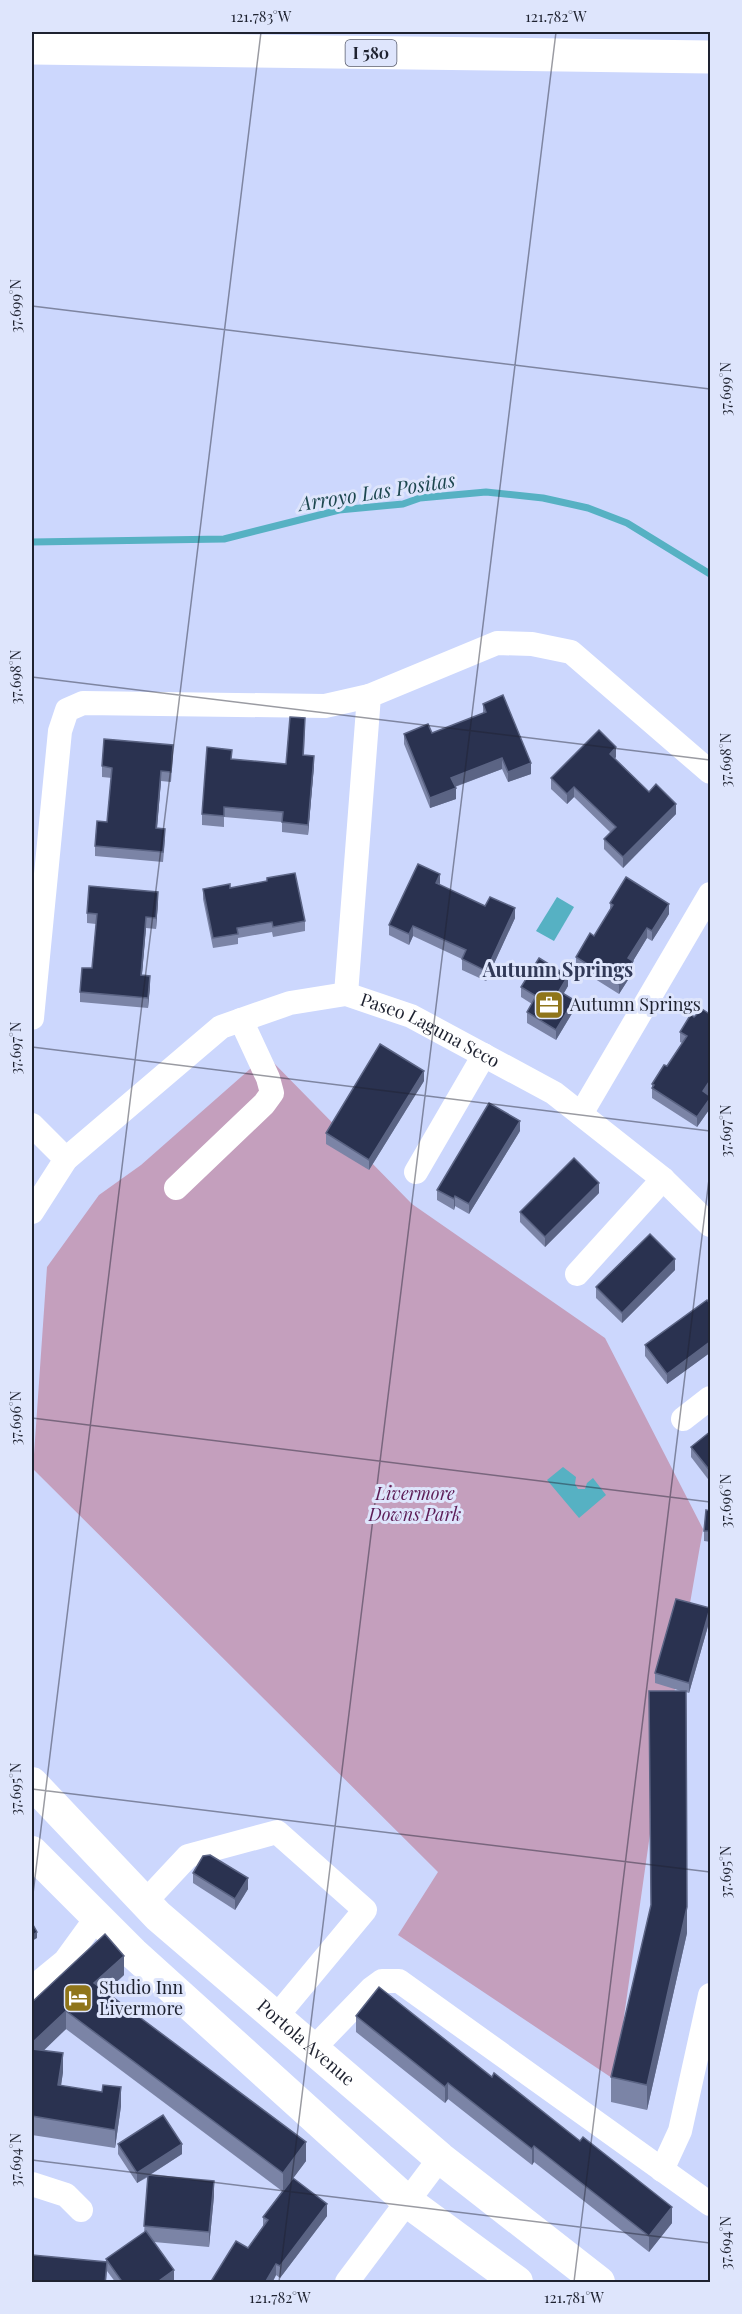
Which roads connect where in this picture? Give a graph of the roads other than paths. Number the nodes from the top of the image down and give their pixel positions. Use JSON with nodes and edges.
{"nodes":[{"id":1,"x":32,"y":48,"type":"edge"},
{"id":2,"x":711,"y":57,"type":"edge"},
{"id":3,"x":369,"y":696,"type":"junction"},
{"id":4,"x":711,"y":772,"type":"edge"},
{"id":5,"x":711,"y":894,"type":"edge"},
{"id":6,"x":346,"y":994,"type":"junction"},
{"id":7,"x":32,"y":1018,"type":"edge"},
{"id":8,"x":241,"y":1020,"type":"junction"},
{"id":9,"x":484,"y":1055,"type":"junction"},
{"id":10,"x":581,"y":1114,"type":"junction"},
{"id":11,"x":32,"y":1125,"type":"edge"},
{"id":12,"x":66,"y":1159,"type":"junction"},
{"id":13,"x":416,"y":1172,"type":"dead end"},
{"id":14,"x":663,"y":1179,"type":"junction"},
{"id":15,"x":176,"y":1188,"type":"dead end"},
{"id":16,"x":32,"y":1212,"type":"edge"},
{"id":17,"x":711,"y":1225,"type":"edge"},
{"id":18,"x":576,"y":1274,"type":"dead end"},
{"id":19,"x":711,"y":1398,"type":"edge"},
{"id":20,"x":683,"y":1419,"type":"dead end"},
{"id":21,"x":32,"y":1784,"type":"edge"},
{"id":22,"x":37,"y":1867,"type":"edge"},
{"id":23,"x":145,"y":1902,"type":"junction"},
{"id":24,"x":97,"y":1917,"type":"junction"},
{"id":25,"x":32,"y":1988,"type":"edge"},
{"id":26,"x":711,"y":1995,"type":"edge"},
{"id":27,"x":276,"y":2017,"type":"junction"},
{"id":28,"x":313,"y":2049,"type":"junction"},
{"id":29,"x":440,"y":2158,"type":"junction"},
{"id":30,"x":662,"y":2170,"type":"junction"},
{"id":31,"x":32,"y":2184,"type":"edge"},
{"id":32,"x":408,"y":2202,"type":"junction"},
{"id":33,"x":711,"y":2204,"type":"edge"},
{"id":34,"x":81,"y":2210,"type":"dead end"},
{"id":35,"x":347,"y":2283,"type":"edge"},
{"id":36,"x":517,"y":2283,"type":"edge"},
{"id":37,"x":599,"y":2283,"type":"edge"}],
"edges":[{"from":1,"to":2,"type":"highway","number":"I 580"},
{"from":3,"to":4,"type":"street"},
{"from":3,"to":6,"type":"street"},
{"from":3,"to":7,"type":"street"},
{"from":5,"to":10,"type":"street"},
{"from":6,"to":8,"type":"street","name":"Paseo Laguna Seco"},
{"from":6,"to":9,"type":"street","name":"Paseo Laguna Seco"},
{"from":8,"to":12,"type":"street","name":"Paseo Laguna Seco"},
{"from":8,"to":15,"type":"street"},
{"from":9,"to":10,"type":"street","name":"Paseo Laguna Seco"},
{"from":9,"to":13,"type":"street"},
{"from":10,"to":14,"type":"street","name":"Paseo Laguna Seco"},
{"from":11,"to":12,"type":"street"},
{"from":12,"to":16,"type":"street","name":"Paseo Laguna Seco"},
{"from":14,"to":17,"type":"street","name":"Paseo Laguna Seco"},
{"from":14,"to":18,"type":"street"},
{"from":19,"to":20,"type":"street"},
{"from":21,"to":23,"type":"main road","name":"Portola Avenue"},
{"from":22,"to":24,"type":"main road"},
{"from":23,"to":27,"type":"main road","name":"Portola Avenue"},
{"from":23,"to":27,"type":"street"},
{"from":24,"to":25,"type":"street"},
{"from":24,"to":32,"type":"main road"},
{"from":26,"to":30,"type":"street"},
{"from":27,"to":28,"type":"main road","name":"Portola Avenue"},
{"from":28,"to":29,"type":"main road","name":"Portola Avenue"},
{"from":28,"to":30,"type":"street"},
{"from":29,"to":32,"type":"street"},
{"from":29,"to":37,"type":"main road","name":"Portola Avenue"},
{"from":30,"to":33,"type":"street"},
{"from":31,"to":34,"type":"street"},
{"from":32,"to":35,"type":"street"},
{"from":32,"to":36,"type":"main road"}]}
